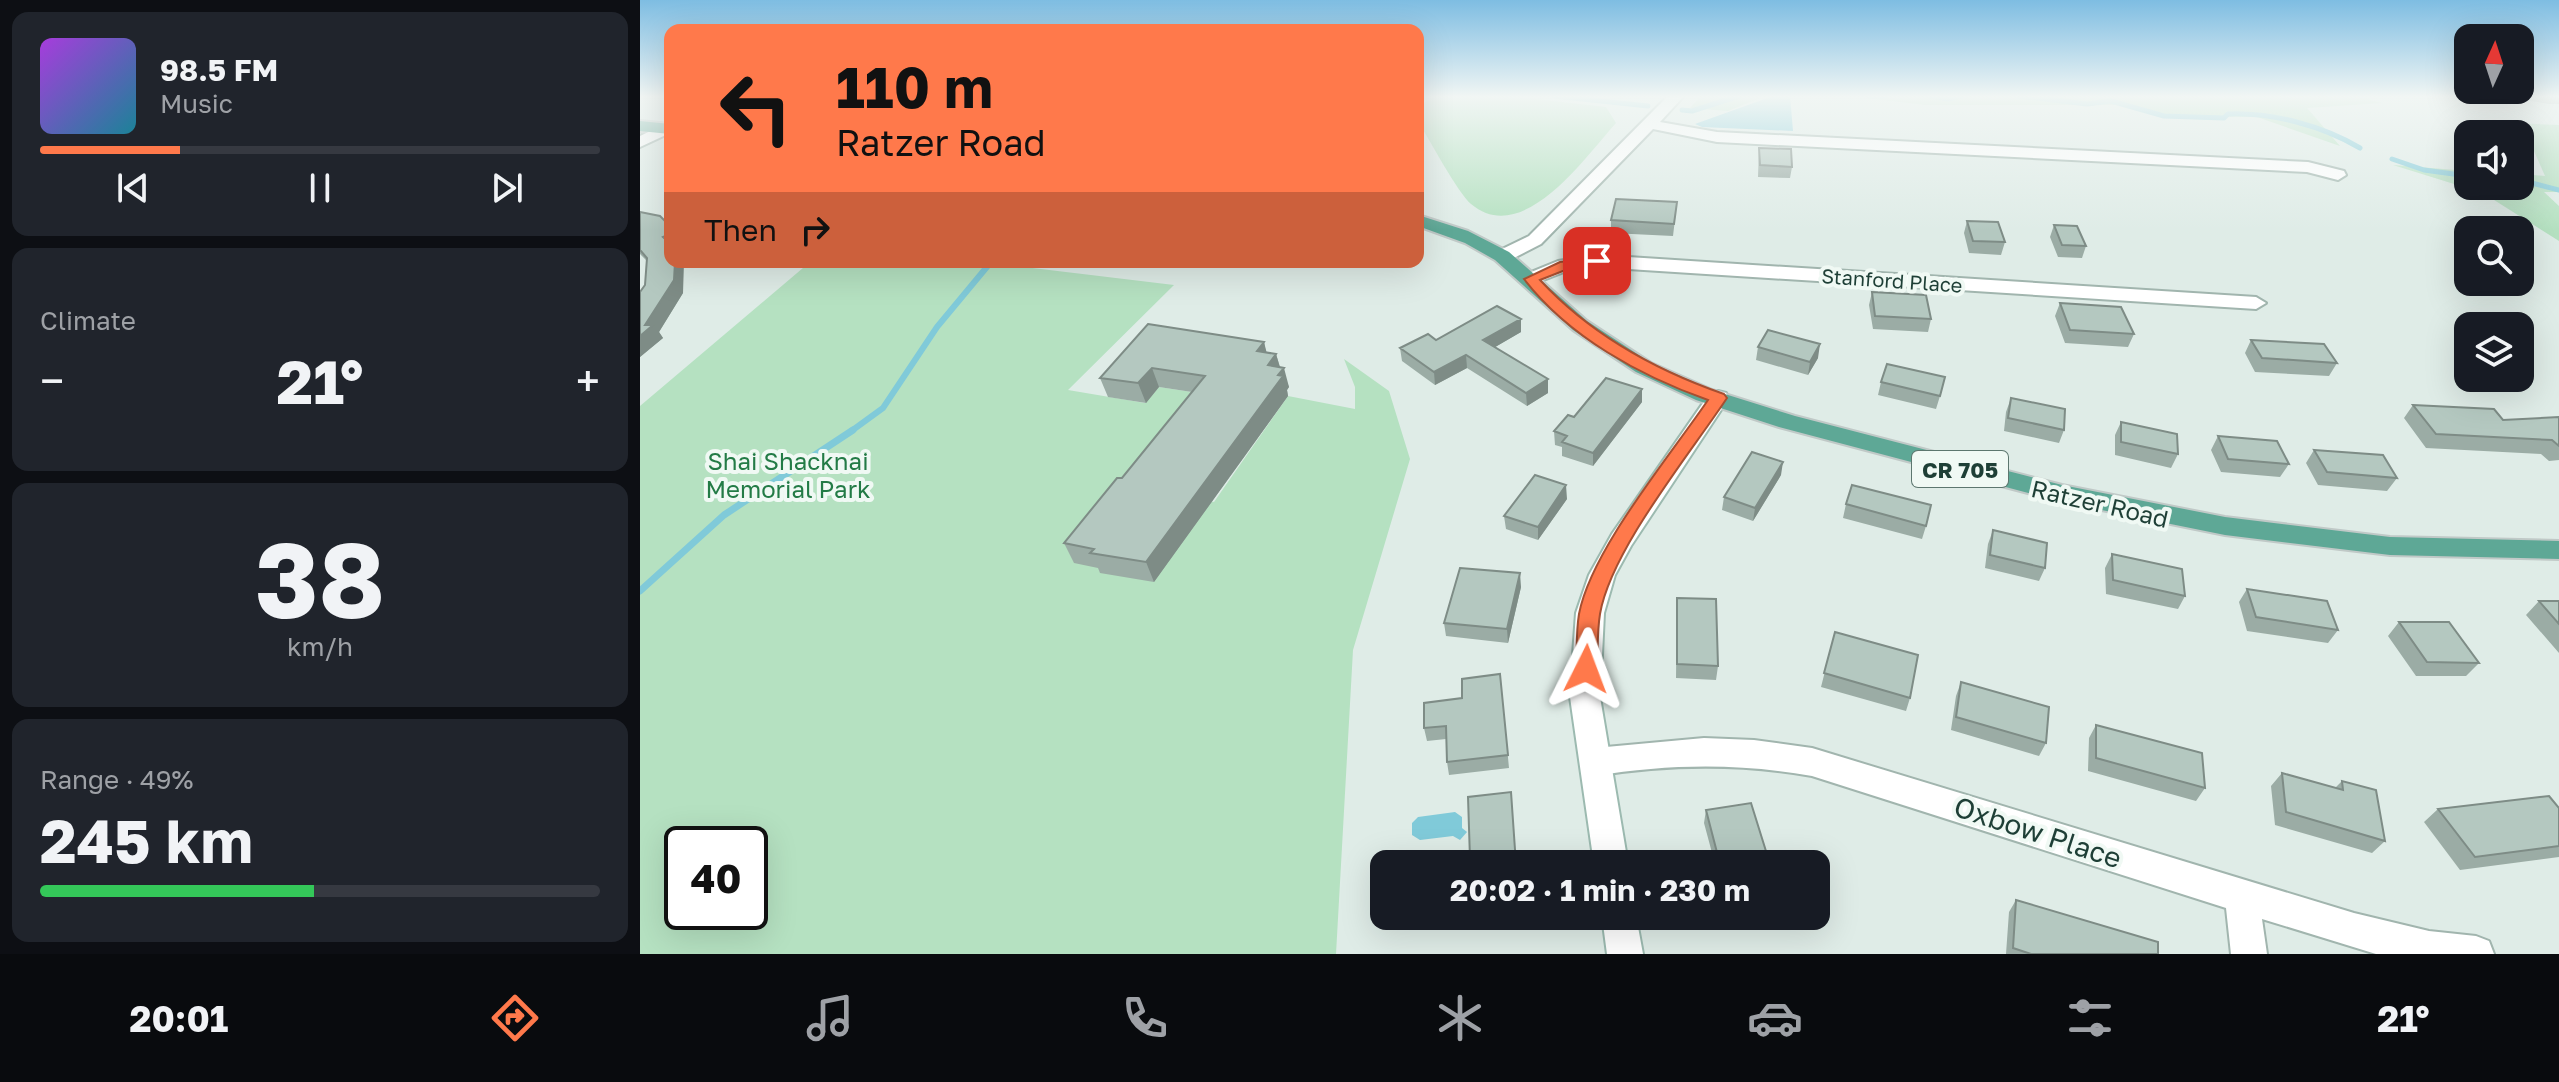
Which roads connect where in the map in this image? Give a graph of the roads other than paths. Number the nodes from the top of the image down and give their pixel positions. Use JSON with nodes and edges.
{"nodes":[{"id":1,"x":1633,"y":141,"type":"edge"},
{"id":2,"x":1786,"y":141,"type":"edge"},
{"id":3,"x":2338,"y":175,"type":"dead end"},
{"id":4,"x":1424,"y":222,"type":"edge"},
{"id":5,"x":1503,"y":256,"type":"junction"},
{"id":6,"x":1531,"y":279,"type":"junction"},
{"id":7,"x":2256,"y":303,"type":"dead end"},
{"id":8,"x":1718,"y":398,"type":"junction"},
{"id":9,"x":2559,"y":550,"type":"edge"},
{"id":10,"x":1595,"y":762,"type":"junction"},
{"id":11,"x":1609,"y":850,"type":"edge"},
{"id":12,"x":2242,"y":896,"type":"junction"},
{"id":13,"x":1621,"y":930,"type":"edge"},
{"id":14,"x":1625,"y":954,"type":"edge"},
{"id":15,"x":2249,"y":954,"type":"edge"},
{"id":16,"x":2476,"y":954,"type":"edge"}],
"edges":[{"from":1,"to":5,"type":"street"},
{"from":2,"to":3,"type":"street"},
{"from":4,"to":5,"type":"main road","name":"Ratzer Road","number":"CR 705"},
{"from":5,"to":6,"type":"main road","name":"Ratzer Road","number":"CR 705"},
{"from":6,"to":7,"type":"street","name":"Stanford Place"},
{"from":6,"to":8,"type":"main road","name":"Ratzer Road","number":"CR 705"},
{"from":8,"to":9,"type":"main road","name":"Ratzer Road","number":"CR 705"},
{"from":8,"to":10,"type":"street"},
{"from":10,"to":11,"type":"street"},
{"from":10,"to":12,"type":"street","name":"Oxbow Place"},
{"from":12,"to":15,"type":"street"},
{"from":12,"to":16,"type":"street","name":"Oxbow Place"},
{"from":13,"to":14,"type":"street"}]}
